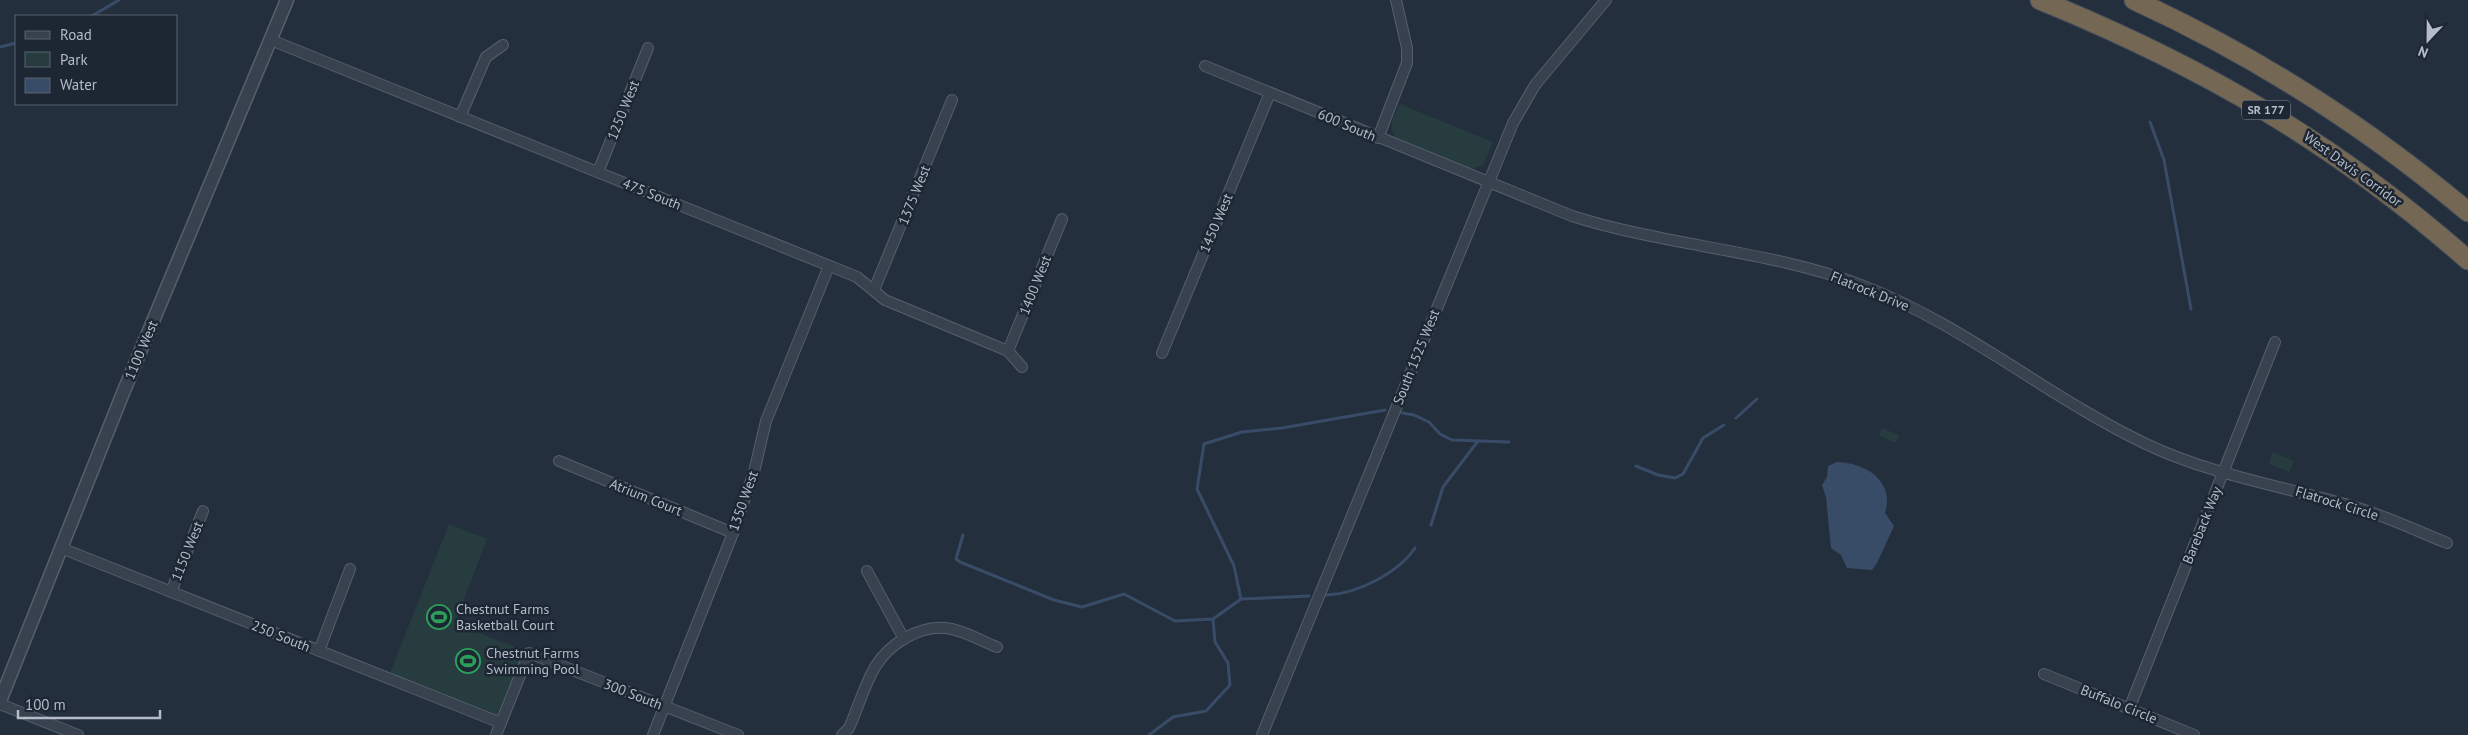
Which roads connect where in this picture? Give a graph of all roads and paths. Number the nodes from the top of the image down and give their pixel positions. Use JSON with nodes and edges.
{"nodes":[{"id":1,"x":286,"y":0,"type":"edge"},
{"id":2,"x":1396,"y":0,"type":"edge"},
{"id":3,"x":1606,"y":0,"type":"edge"},
{"id":4,"x":2040,"y":0,"type":"edge"},
{"id":5,"x":2134,"y":0,"type":"edge"},
{"id":6,"x":271,"y":40,"type":"junction"},
{"id":7,"x":503,"y":45,"type":"dead end"},
{"id":8,"x":648,"y":48,"type":"dead end"},
{"id":9,"x":1205,"y":66,"type":"dead end"},
{"id":10,"x":1270,"y":93,"type":"junction"},
{"id":11,"x":952,"y":100,"type":"dead end"},
{"id":12,"x":460,"y":117,"type":"junction"},
{"id":13,"x":1378,"y":138,"type":"junction"},
{"id":14,"x":598,"y":172,"type":"junction"},
{"id":15,"x":1488,"y":183,"type":"junction"},
{"id":16,"x":2468,"y":212,"type":"edge"},
{"id":17,"x":1062,"y":220,"type":"dead end"},
{"id":18,"x":2468,"y":260,"type":"edge"},
{"id":19,"x":829,"y":266,"type":"junction"},
{"id":20,"x":874,"y":290,"type":"junction"},
{"id":21,"x":2275,"y":342,"type":"dead end"},
{"id":22,"x":1008,"y":351,"type":"junction"},
{"id":23,"x":1162,"y":353,"type":"dead end"},
{"id":24,"x":1022,"y":367,"type":"dead end"},
{"id":25,"x":559,"y":461,"type":"dead end"},
{"id":26,"x":2223,"y":471,"type":"junction"},
{"id":27,"x":203,"y":511,"type":"dead end"},
{"id":28,"x":733,"y":533,"type":"junction"},
{"id":29,"x":2447,"y":543,"type":"dead end"},
{"id":30,"x":61,"y":548,"type":"junction"},
{"id":31,"x":350,"y":569,"type":"dead end"},
{"id":32,"x":867,"y":571,"type":"dead end"},
{"id":33,"x":171,"y":592,"type":"junction"},
{"id":34,"x":904,"y":639,"type":"junction"},
{"id":35,"x":997,"y":647,"type":"dead end"},
{"id":36,"x":319,"y":651,"type":"junction"},
{"id":37,"x":2044,"y":674,"type":"dead end"},
{"id":38,"x":0,"y":702,"type":"edge"},
{"id":39,"x":664,"y":706,"type":"junction"},
{"id":40,"x":2129,"y":708,"type":"junction"},
{"id":41,"x":501,"y":723,"type":"junction"},
{"id":42,"x":78,"y":735,"type":"edge"},
{"id":43,"x":496,"y":735,"type":"edge"},
{"id":44,"x":652,"y":735,"type":"edge"},
{"id":45,"x":738,"y":735,"type":"edge"},
{"id":46,"x":842,"y":735,"type":"edge"},
{"id":47,"x":1262,"y":735,"type":"edge"},
{"id":48,"x":2194,"y":735,"type":"edge"}],
"edges":[{"from":1,"to":6,"type":"street","name":"1100 West"},
{"from":2,"to":13,"type":"street"},
{"from":3,"to":15,"type":"street","name":"South 1525 West"},
{"from":4,"to":18,"type":"highway","name":"West Davis Corridor","number":"SR 177"},
{"from":5,"to":16,"type":"highway","number":"SR 177"},
{"from":6,"to":12,"type":"street","name":"475 South"},
{"from":6,"to":30,"type":"street","name":"1100 West"},
{"from":7,"to":12,"type":"street"},
{"from":8,"to":14,"type":"street","name":"1250 West"},
{"from":9,"to":10,"type":"street","name":"600 South"},
{"from":10,"to":13,"type":"street","name":"600 South"},
{"from":10,"to":23,"type":"street","name":"1450 West"},
{"from":11,"to":20,"type":"street","name":"1375 West"},
{"from":12,"to":14,"type":"street","name":"475 South"},
{"from":13,"to":15,"type":"street","name":"600 South"},
{"from":14,"to":19,"type":"street","name":"475 South"},
{"from":15,"to":26,"type":"street","name":"Flatrock Drive"},
{"from":15,"to":47,"type":"street","name":"South 1525 West"},
{"from":17,"to":22,"type":"street","name":"1400 West"},
{"from":19,"to":20,"type":"street","name":"475 South"},
{"from":19,"to":28,"type":"street","name":"1350 West"},
{"from":20,"to":22,"type":"street","name":"475 South"},
{"from":21,"to":26,"type":"street","name":"Bareback Way"},
{"from":22,"to":24,"type":"street","name":"475 South"},
{"from":25,"to":28,"type":"street","name":"Atrium Court"},
{"from":26,"to":29,"type":"street","name":"Flatrock Circle"},
{"from":26,"to":40,"type":"street","name":"Bareback Way"},
{"from":27,"to":33,"type":"street","name":"1150 West"},
{"from":28,"to":39,"type":"street","name":"1350 West"},
{"from":30,"to":33,"type":"street","name":"250 South"},
{"from":30,"to":38,"type":"street","name":"1100 West"},
{"from":31,"to":36,"type":"street"},
{"from":32,"to":34,"type":"street"},
{"from":33,"to":36,"type":"street","name":"250 South"},
{"from":34,"to":35,"type":"street"},
{"from":34,"to":46,"type":"street"},
{"from":36,"to":41,"type":"street","name":"250 South"},
{"from":37,"to":40,"type":"street","name":"Buffalo Circle"},
{"from":38,"to":42,"type":"street"},
{"from":39,"to":41,"type":"street","name":"300 South"},
{"from":39,"to":44,"type":"street","name":"1350 West"},
{"from":39,"to":45,"type":"street","name":"300 South"},
{"from":40,"to":48,"type":"street","name":"Buffalo Circle"},
{"from":41,"to":43,"type":"street"}]}
